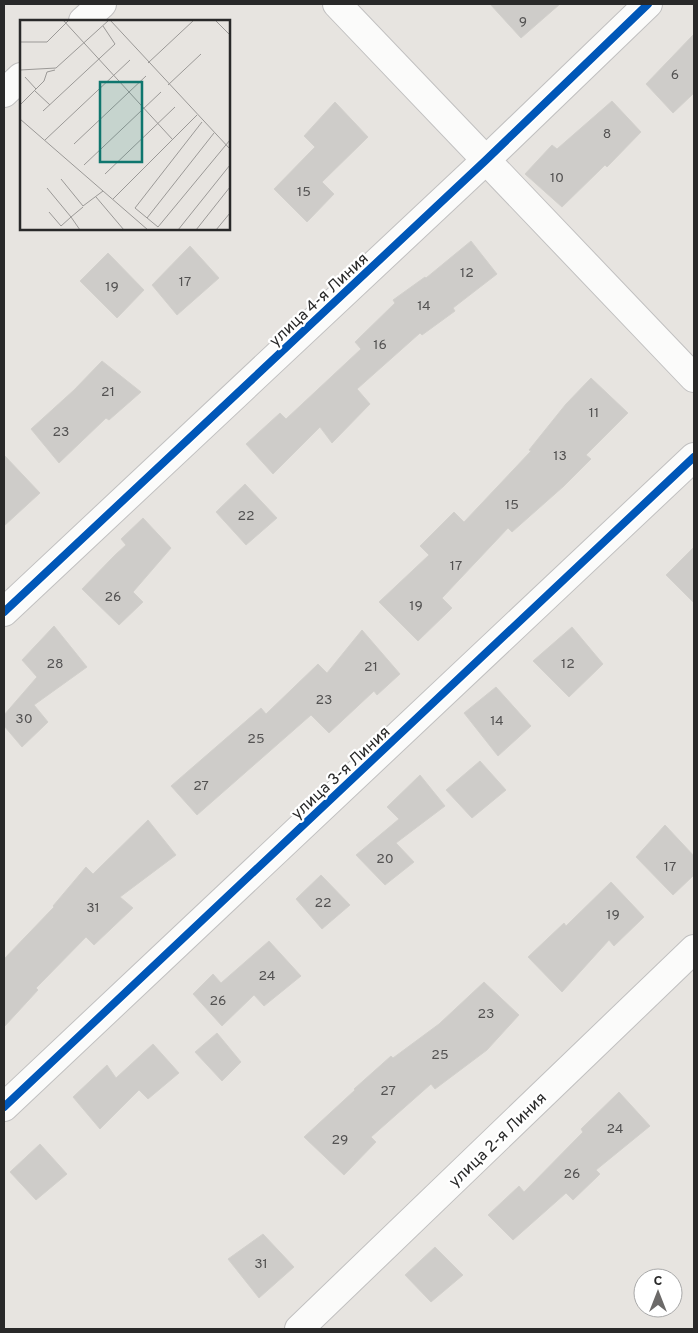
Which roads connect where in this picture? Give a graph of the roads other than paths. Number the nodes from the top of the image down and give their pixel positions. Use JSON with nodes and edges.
{"nodes":[{"id":1,"x":102,"y":4,"type":"edge"},
{"id":2,"x":337,"y":4,"type":"edge"},
{"id":3,"x":648,"y":4,"type":"edge"},
{"id":4,"x":84,"y":20,"type":"edge"},
{"id":5,"x":20,"y":78,"type":"edge"},
{"id":6,"x":4,"y":93,"type":"edge"},
{"id":7,"x":486,"y":160,"type":"junction"},
{"id":8,"x":694,"y":378,"type":"edge"},
{"id":9,"x":694,"y":457,"type":"edge"},
{"id":10,"x":4,"y":612,"type":"edge"},
{"id":11,"x":694,"y":949,"type":"edge"},
{"id":12,"x":4,"y":1107,"type":"edge"},
{"id":13,"x":299,"y":1329,"type":"edge"}],
"edges":[{"from":1,"to":4,"type":"street"},
{"from":2,"to":7,"type":"street"},
{"from":3,"to":7,"type":"street","name":"улица 4-я Линия"},
{"from":5,"to":6,"type":"street"},
{"from":7,"to":8,"type":"street"},
{"from":7,"to":10,"type":"street","name":"улица 4-я Линия"},
{"from":9,"to":12,"type":"street","name":"улица 3-я Линия"},
{"from":11,"to":13,"type":"street","name":"улица 2-я Линия"}]}
